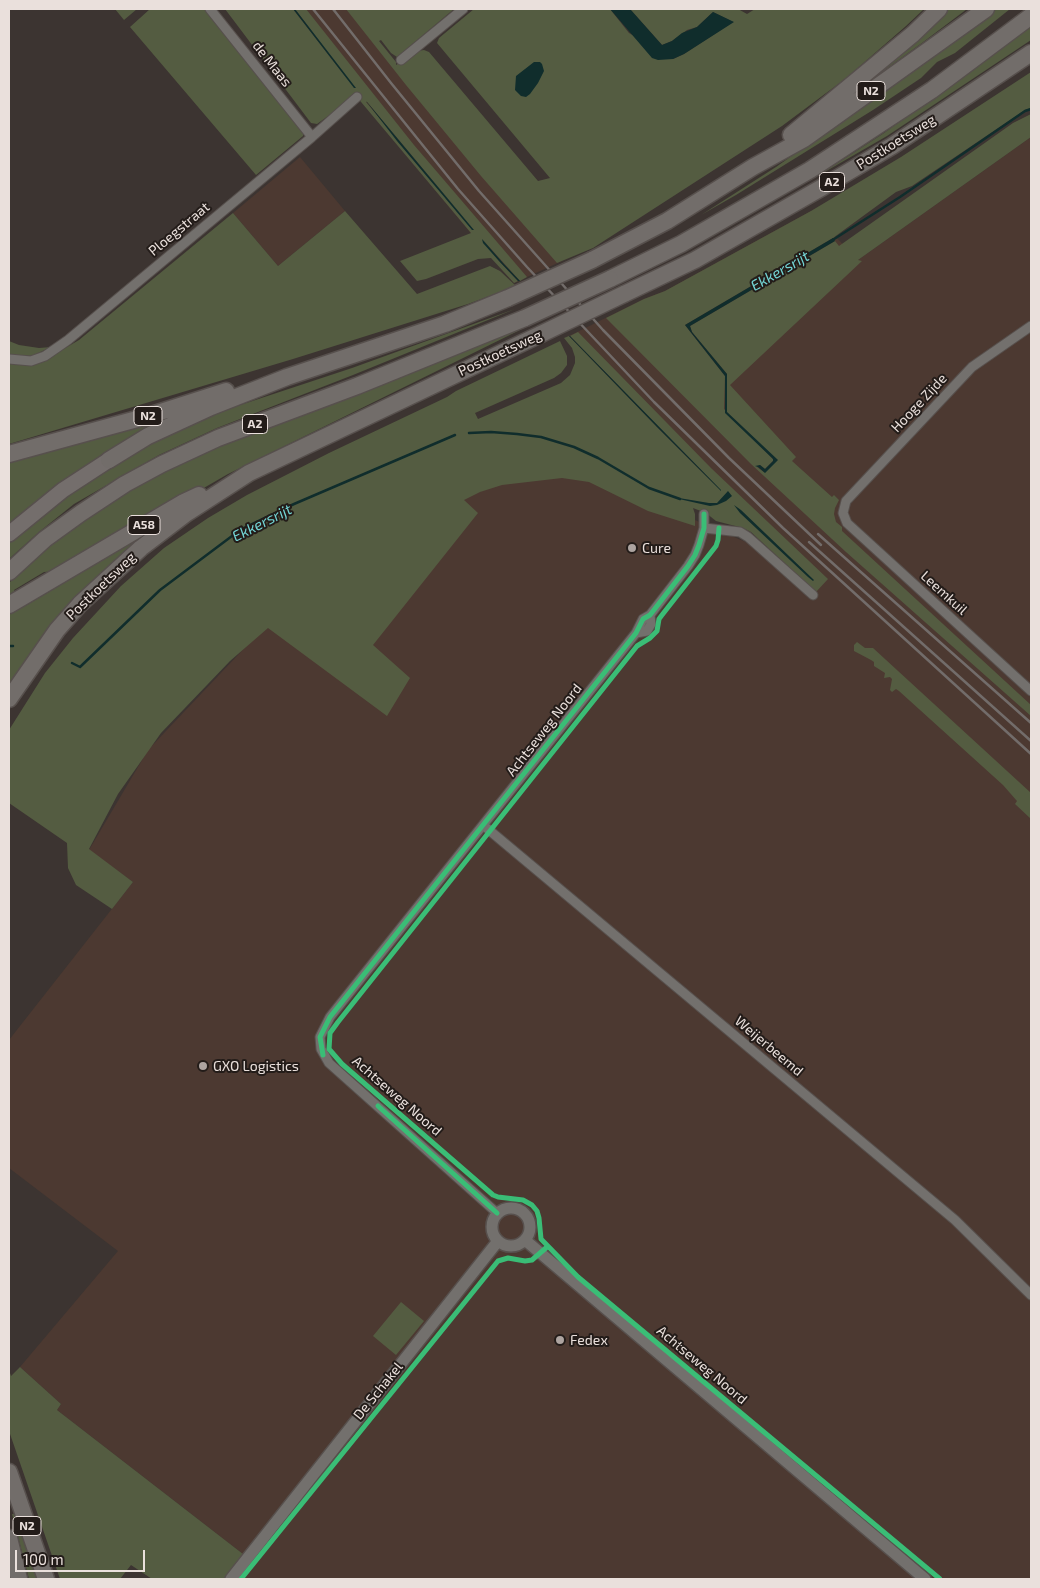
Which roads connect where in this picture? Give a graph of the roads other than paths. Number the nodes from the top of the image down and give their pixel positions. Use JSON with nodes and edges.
{"nodes":[{"id":1,"x":210,"y":9,"type":"edge"},
{"id":2,"x":463,"y":9,"type":"edge"},
{"id":3,"x":939,"y":9,"type":"edge"},
{"id":4,"x":986,"y":9,"type":"edge"},
{"id":5,"x":1024,"y":9,"type":"edge"},
{"id":6,"x":1031,"y":16,"type":"edge"},
{"id":7,"x":424,"y":42,"type":"junction"},
{"id":8,"x":989,"y":48,"type":"junction"},
{"id":9,"x":430,"y":50,"type":"dead end"},
{"id":10,"x":1031,"y":53,"type":"edge"},
{"id":11,"x":401,"y":60,"type":"dead end"},
{"id":12,"x":357,"y":97,"type":"dead end"},
{"id":13,"x":312,"y":137,"type":"junction"},
{"id":14,"x":753,"y":167,"type":"junction"},
{"id":15,"x":1031,"y":326,"type":"edge"},
{"id":16,"x":9,"y":359,"type":"edge"},
{"id":17,"x":287,"y":376,"type":"junction"},
{"id":18,"x":9,"y":454,"type":"edge"},
{"id":19,"x":109,"y":460,"type":"joint"},
{"id":20,"x":249,"y":473,"type":"junction"},
{"id":21,"x":843,"y":513,"type":"joint"},
{"id":22,"x":704,"y":514,"type":"dead end"},
{"id":23,"x":704,"y":528,"type":"junction"},
{"id":24,"x":9,"y":534,"type":"edge"},
{"id":25,"x":9,"y":572,"type":"edge"},
{"id":26,"x":813,"y":595,"type":"dead end"},
{"id":27,"x":9,"y":605,"type":"edge"},
{"id":28,"x":1031,"y":691,"type":"edge"},
{"id":29,"x":9,"y":699,"type":"edge"},
{"id":30,"x":483,"y":824,"type":"junction"},
{"id":31,"x":497,"y":1212,"type":"junction"},
{"id":32,"x":525,"y":1240,"type":"junction"},
{"id":33,"x":498,"y":1242,"type":"junction"},
{"id":34,"x":1031,"y":1295,"type":"edge"},
{"id":35,"x":9,"y":1472,"type":"edge"},
{"id":36,"x":9,"y":1538,"type":"edge"},
{"id":37,"x":19,"y":1579,"type":"edge"},
{"id":38,"x":46,"y":1579,"type":"edge"},
{"id":39,"x":231,"y":1579,"type":"edge"},
{"id":40,"x":925,"y":1579,"type":"edge"}],
"edges":[{"from":1,"to":13,"type":"street","name":"de Maas"},
{"from":2,"to":7,"type":"street"},
{"from":3,"to":14,"type":"highway"},
{"from":4,"to":14,"type":"highway","number":"N2"},
{"from":5,"to":8,"type":"highway","name":"Postkoetsweg"},
{"from":6,"to":8,"type":"highway","name":"Postkoetsweg","number":"A2"},
{"from":7,"to":9,"type":"street"},
{"from":7,"to":11,"type":"street"},
{"from":8,"to":25,"type":"highway","name":"Postkoetsweg","number":"A2","bridge":true},
{"from":10,"to":20,"type":"highway","name":"Postkoetsweg","number":"A2","bridge":true},
{"from":12,"to":13,"type":"street","name":"Ploegstraat"},
{"from":13,"to":16,"type":"street","name":"Ploegstraat"},
{"from":14,"to":17,"type":"highway","number":"N2","bridge":true},
{"from":15,"to":21,"type":"street","name":"Hooge Zijde"},
{"from":17,"to":18,"type":"highway","number":"N2"},
{"from":17,"to":19,"type":"highway","number":"N2"},
{"from":19,"to":24,"type":"highway","number":"N2"},
{"from":20,"to":27,"type":"highway","number":"A58"},
{"from":20,"to":29,"type":"highway","name":"Postkoetsweg","number":"A2"},
{"from":21,"to":28,"type":"street","name":"Leemkuil"},
{"from":22,"to":23,"type":"street","name":"Achtseweg Noord"},
{"from":23,"to":26,"type":"street"},
{"from":23,"to":30,"type":"street","name":"Achtseweg Noord"},
{"from":30,"to":31,"type":"street","name":"Achtseweg Noord"},
{"from":30,"to":34,"type":"street","name":"Weijerbeemd"},
{"from":31,"to":32,"type":"street"},
{"from":31,"to":33,"type":"street"},
{"from":32,"to":33,"type":"street"},
{"from":32,"to":40,"type":"street","name":"Achtseweg Noord"},
{"from":33,"to":39,"type":"street","name":"De Schakel"},
{"from":35,"to":38,"type":"highway","number":"N2"},
{"from":36,"to":37,"type":"highway"}]}
